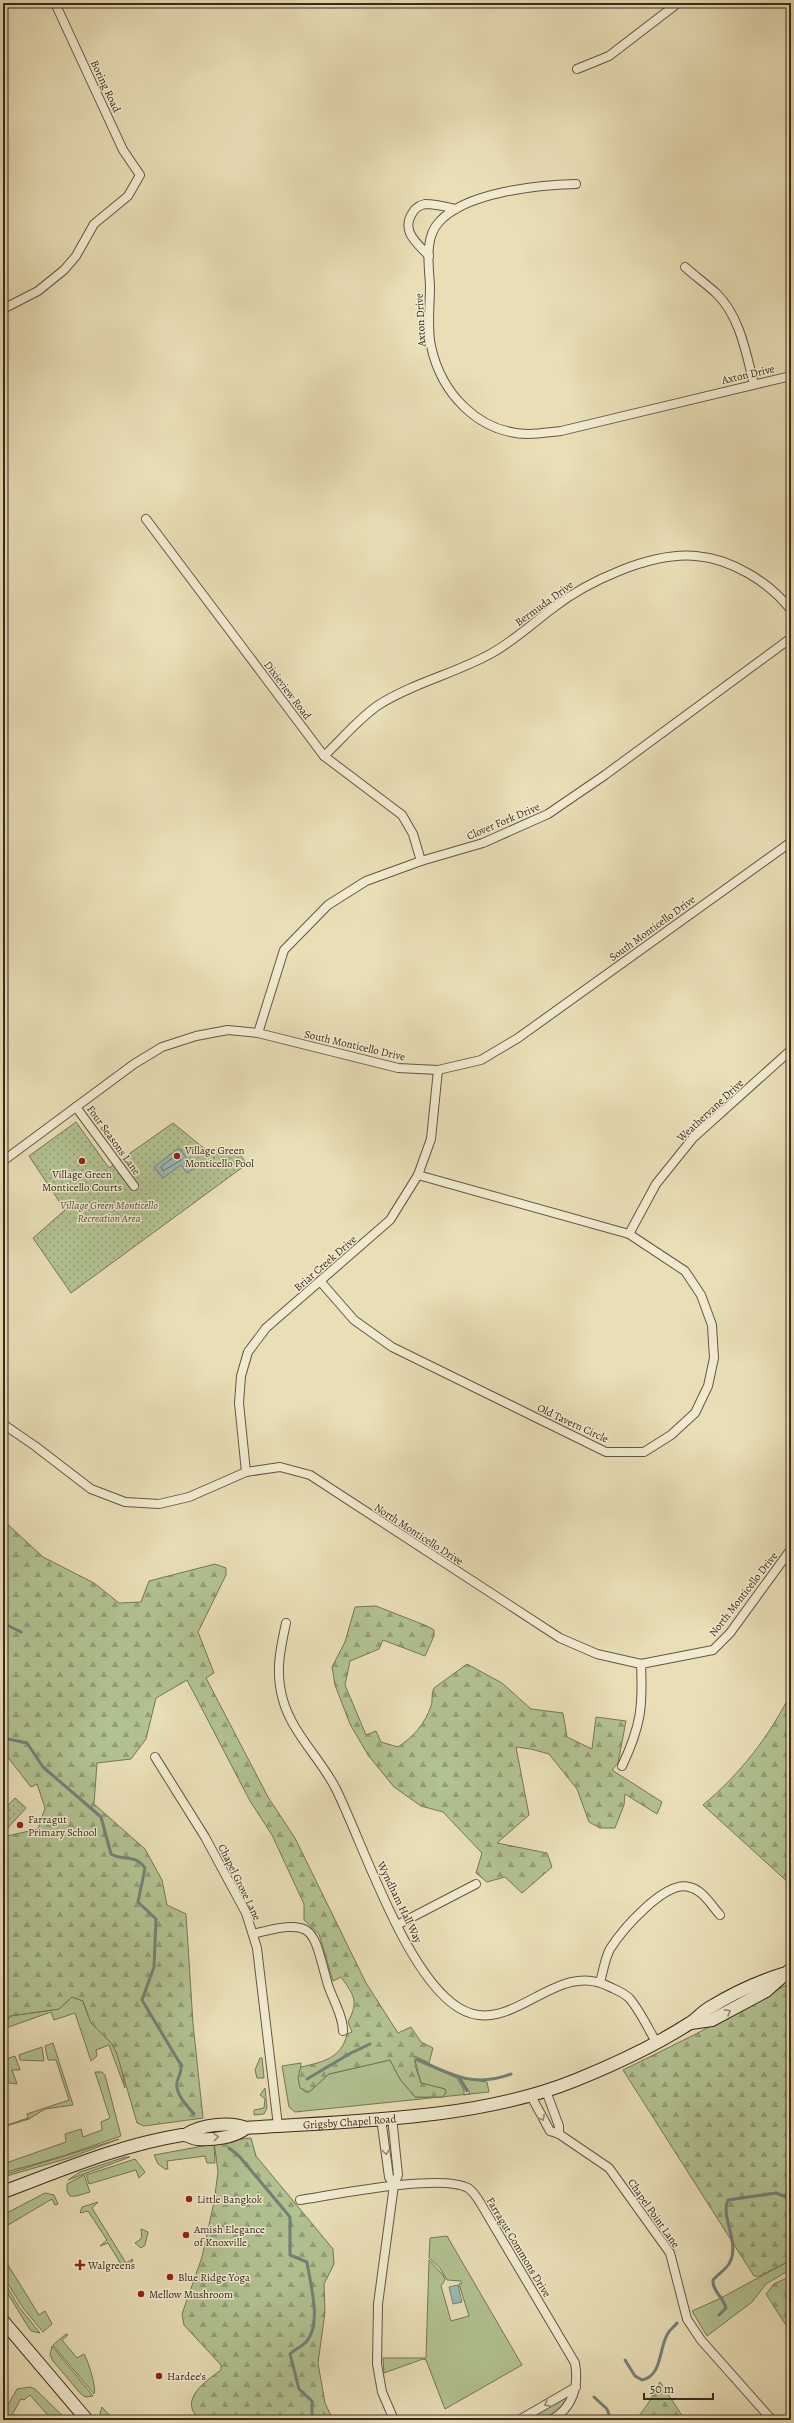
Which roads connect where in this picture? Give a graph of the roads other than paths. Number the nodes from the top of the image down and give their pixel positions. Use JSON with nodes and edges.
{"nodes":[{"id":1,"x":55,"y":3,"type":"edge"},
{"id":2,"x":678,"y":3,"type":"edge"},
{"id":3,"x":577,"y":69,"type":"dead end"},
{"id":4,"x":576,"y":184,"type":"dead end"},
{"id":5,"x":456,"y":208,"type":"junction"},
{"id":6,"x":429,"y":256,"type":"junction"},
{"id":7,"x":685,"y":267,"type":"dead end"},
{"id":8,"x":3,"y":309,"type":"edge"},
{"id":9,"x":791,"y":376,"type":"edge"},
{"id":10,"x":754,"y":384,"type":"junction"},
{"id":11,"x":146,"y":519,"type":"dead end"},
{"id":12,"x":791,"y":610,"type":"edge"},
{"id":13,"x":791,"y":638,"type":"edge"},
{"id":14,"x":324,"y":756,"type":"junction"},
{"id":15,"x":791,"y":842,"type":"edge"},
{"id":16,"x":421,"y":861,"type":"junction"},
{"id":17,"x":258,"y":1033,"type":"junction"},
{"id":18,"x":791,"y":1050,"type":"edge"},
{"id":19,"x":438,"y":1070,"type":"junction"},
{"id":20,"x":76,"y":1108,"type":"junction"},
{"id":21,"x":3,"y":1161,"type":"edge"},
{"id":22,"x":418,"y":1175,"type":"junction"},
{"id":23,"x":134,"y":1186,"type":"dead end"},
{"id":24,"x":629,"y":1234,"type":"junction"},
{"id":25,"x":320,"y":1281,"type":"junction"},
{"id":26,"x":3,"y":1424,"type":"edge"},
{"id":27,"x":246,"y":1472,"type":"junction"},
{"id":28,"x":791,"y":1549,"type":"edge"},
{"id":29,"x":286,"y":1623,"type":"dead end"},
{"id":30,"x":641,"y":1664,"type":"junction"},
{"id":31,"x":155,"y":1756,"type":"dead end"},
{"id":32,"x":622,"y":1766,"type":"dead end"},
{"id":33,"x":476,"y":1884,"type":"dead end"},
{"id":34,"x":720,"y":1915,"type":"dead end"},
{"id":35,"x":397,"y":1925,"type":"junction"},
{"id":36,"x":253,"y":1934,"type":"junction"},
{"id":37,"x":787,"y":1971,"type":"edge"},
{"id":38,"x":600,"y":1982,"type":"junction"},
{"id":39,"x":343,"y":2031,"type":"dead end"},
{"id":40,"x":656,"y":2042,"type":"junction"},
{"id":41,"x":546,"y":2091,"type":"junction"},
{"id":42,"x":531,"y":2096,"type":"junction"},
{"id":43,"x":386,"y":2117,"type":"junction"},
{"id":44,"x":278,"y":2126,"type":"junction"},
{"id":45,"x":559,"y":2134,"type":"junction"},
{"id":46,"x":394,"y":2186,"type":"junction"},
{"id":47,"x":3,"y":2192,"type":"edge"},
{"id":48,"x":300,"y":2200,"type":"dead end"},
{"id":49,"x":3,"y":2321,"type":"edge"},
{"id":50,"x":576,"y":2387,"type":"junction"},
{"id":51,"x":87,"y":2420,"type":"edge"},
{"id":52,"x":394,"y":2420,"type":"edge"},
{"id":53,"x":519,"y":2420,"type":"edge"},
{"id":54,"x":551,"y":2420,"type":"edge"},
{"id":55,"x":772,"y":2420,"type":"edge"}],
"edges":[{"from":1,"to":8,"type":"street","name":"Boring Road"},
{"from":2,"to":3,"type":"street"},
{"from":4,"to":5,"type":"street","name":"Axton Drive"},
{"from":5,"to":6,"type":"street","name":"Axton Drive"},
{"from":5,"to":6,"type":"street"},
{"from":6,"to":10,"type":"street","name":"Axton Drive"},
{"from":7,"to":10,"type":"street"},
{"from":9,"to":10,"type":"street","name":"Axton Drive"},
{"from":11,"to":14,"type":"street","name":"Dixieview Road"},
{"from":12,"to":14,"type":"street","name":"Bermuda Drive"},
{"from":13,"to":16,"type":"street","name":"Clover Fork Drive"},
{"from":14,"to":16,"type":"street","name":"Dixieview Road"},
{"from":15,"to":19,"type":"street","name":"South Monticello Drive"},
{"from":16,"to":17,"type":"street","name":"Clover Fork Drive"},
{"from":17,"to":19,"type":"street","name":"South Monticello Drive"},
{"from":17,"to":20,"type":"street","name":"South Monticello Drive"},
{"from":18,"to":24,"type":"street","name":"Weathervane Drive"},
{"from":19,"to":22,"type":"street","name":"Briar Creek Drive"},
{"from":20,"to":21,"type":"street","name":"South Monticello Drive"},
{"from":20,"to":23,"type":"street","name":"Four Seasons Lane"},
{"from":22,"to":24,"type":"street","name":"Old Tavern Circle"},
{"from":22,"to":25,"type":"street","name":"Briar Creek Drive"},
{"from":24,"to":25,"type":"street","name":"Old Tavern Circle"},
{"from":25,"to":27,"type":"street","name":"Briar Creek Drive"},
{"from":26,"to":27,"type":"street","name":"North Monticello Drive"},
{"from":27,"to":30,"type":"street","name":"North Monticello Drive"},
{"from":28,"to":30,"type":"street","name":"North Monticello Drive"},
{"from":29,"to":35,"type":"street","name":"Wyndham Hall Way"},
{"from":30,"to":32,"type":"street"},
{"from":31,"to":36,"type":"street","name":"Chapel Grove Lane"},
{"from":33,"to":35,"type":"street"},
{"from":34,"to":38,"type":"street"},
{"from":35,"to":38,"type":"street","name":"Wyndham Hall Way"},
{"from":36,"to":39,"type":"street"},
{"from":36,"to":44,"type":"street","name":"Chapel Grove Lane"},
{"from":37,"to":40,"type":"street","name":"Grigsby Chapel Road"},
{"from":38,"to":40,"type":"street","name":"Wyndham Hall Way"},
{"from":40,"to":41,"type":"street","name":"Grigsby Chapel Road"},
{"from":41,"to":42,"type":"street","name":"Grigsby Chapel Road"},
{"from":41,"to":45,"type":"street"},
{"from":42,"to":43,"type":"street","name":"Grigsby Chapel Road"},
{"from":42,"to":45,"type":"street","name":"Chapel Point Lane","one_way":true},
{"from":43,"to":44,"type":"street","name":"Grigsby Chapel Road"},
{"from":43,"to":46,"type":"street"},
{"from":44,"to":47,"type":"street","name":"Grigsby Chapel Road"},
{"from":45,"to":55,"type":"street","name":"Chapel Point Lane"},
{"from":46,"to":48,"type":"street","name":"Farragut Commons Drive"},
{"from":46,"to":50,"type":"street","name":"Farragut Commons Drive"},
{"from":46,"to":52,"type":"street"},
{"from":49,"to":51,"type":"street"},
{"from":50,"to":53,"type":"street","one_way":true},
{"from":50,"to":54,"type":"street","name":"Farragut Commons Drive"}]}
